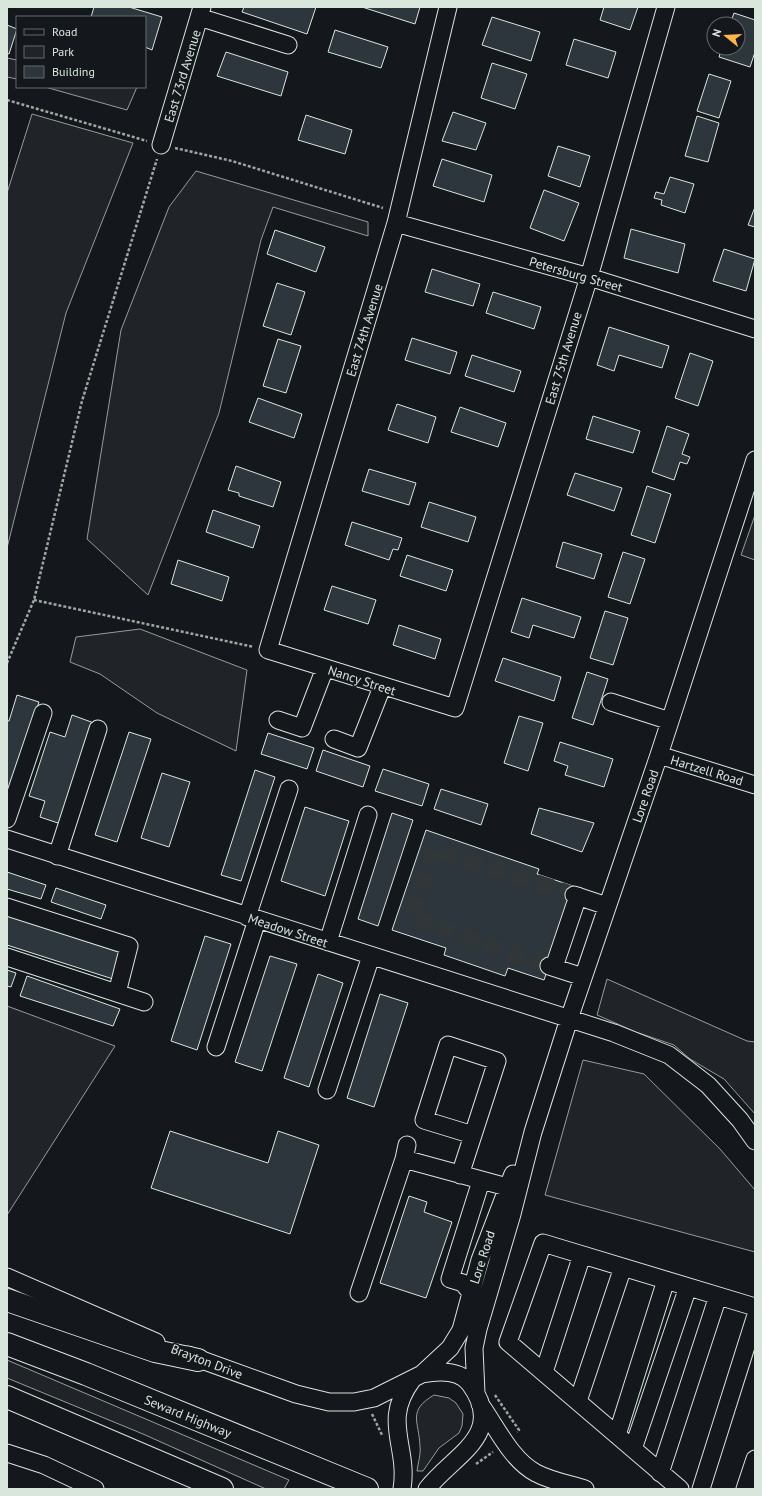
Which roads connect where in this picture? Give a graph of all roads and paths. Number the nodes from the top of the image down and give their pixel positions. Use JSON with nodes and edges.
{"nodes":[{"id":1,"x":448,"y":7,"type":"edge"},
{"id":2,"x":666,"y":7,"type":"edge"},
{"id":3,"x":201,"y":12,"type":"edge"},
{"id":4,"x":288,"y":45,"type":"dead end"},
{"id":5,"x":7,"y":100,"type":"edge"},
{"id":6,"x":161,"y":145,"type":"junction"},
{"id":7,"x":397,"y":218,"type":"junction"},
{"id":8,"x":589,"y":277,"type":"junction"},
{"id":9,"x":755,"y":329,"type":"edge"},
{"id":10,"x":755,"y":460,"type":"edge"},
{"id":11,"x":34,"y":600,"type":"junction"},
{"id":12,"x":268,"y":650,"type":"junction"},
{"id":13,"x":7,"y":663,"type":"edge"},
{"id":14,"x":325,"y":668,"type":"junction"},
{"id":15,"x":382,"y":687,"type":"junction"},
{"id":16,"x":611,"y":702,"type":"dead end"},
{"id":17,"x":455,"y":708,"type":"joint"},
{"id":18,"x":43,"y":713,"type":"dead end"},
{"id":19,"x":278,"y":720,"type":"dead end"},
{"id":20,"x":670,"y":721,"type":"junction"},
{"id":21,"x":98,"y":729,"type":"dead end"},
{"id":22,"x":334,"y":740,"type":"dead end"},
{"id":23,"x":659,"y":755,"type":"junction"},
{"id":24,"x":755,"y":785,"type":"edge"},
{"id":25,"x":289,"y":789,"type":"dead end"},
{"id":26,"x":368,"y":815,"type":"dead end"},
{"id":27,"x":7,"y":820,"type":"edge"},
{"id":28,"x":7,"y":839,"type":"edge"},
{"id":29,"x":57,"y":856,"type":"junction"},
{"id":30,"x":7,"y":906,"type":"edge"},
{"id":31,"x":607,"y":906,"type":"junction"},
{"id":32,"x":252,"y":918,"type":"junction"},
{"id":33,"x":328,"y":942,"type":"junction"},
{"id":34,"x":371,"y":956,"type":"junction"},
{"id":35,"x":7,"y":957,"type":"edge"},
{"id":36,"x":583,"y":977,"type":"junction"},
{"id":37,"x":117,"y":993,"type":"junction"},
{"id":38,"x":144,"y":1002,"type":"dead end"},
{"id":39,"x":569,"y":1019,"type":"junction"},
{"id":40,"x":216,"y":1047,"type":"dead end"},
{"id":41,"x":327,"y":1090,"type":"dead end"},
{"id":42,"x":532,"y":1132,"type":"junction"},
{"id":43,"x":473,"y":1135,"type":"junction"},
{"id":44,"x":755,"y":1141,"type":"edge"},
{"id":45,"x":460,"y":1175,"type":"junction"},
{"id":46,"x":481,"y":1181,"type":"junction"},
{"id":47,"x":507,"y":1187,"type":"junction"},
{"id":48,"x":582,"y":1255,"type":"junction"},
{"id":49,"x":623,"y":1267,"type":"junction"},
{"id":50,"x":7,"y":1277,"type":"edge"},
{"id":51,"x":666,"y":1280,"type":"junction"},
{"id":52,"x":688,"y":1287,"type":"junction"},
{"id":53,"x":359,"y":1293,"type":"dead end"},
{"id":54,"x":471,"y":1293,"type":"junction"},
{"id":55,"x":718,"y":1296,"type":"junction"},
{"id":56,"x":7,"y":1300,"type":"edge"},
{"id":57,"x":755,"y":1307,"type":"edge"},
{"id":58,"x":755,"y":1318,"type":"edge"},
{"id":59,"x":7,"y":1344,"type":"edge"},
{"id":60,"x":198,"y":1360,"type":"junction"},
{"id":61,"x":544,"y":1372,"type":"junction"},
{"id":62,"x":417,"y":1377,"type":"junction"},
{"id":63,"x":494,"y":1393,"type":"dead end"},
{"id":64,"x":7,"y":1397,"type":"edge"},
{"id":65,"x":478,"y":1398,"type":"junction"},
{"id":66,"x":578,"y":1401,"type":"junction"},
{"id":67,"x":514,"y":1434,"type":"dead end"},
{"id":68,"x":617,"y":1435,"type":"junction"},
{"id":69,"x":633,"y":1449,"type":"junction"},
{"id":70,"x":7,"y":1453,"type":"edge"},
{"id":71,"x":755,"y":1459,"type":"edge"},
{"id":72,"x":670,"y":1483,"type":"edge"},
{"id":73,"x":95,"y":1489,"type":"edge"},
{"id":74,"x":222,"y":1489,"type":"edge"},
{"id":75,"x":367,"y":1489,"type":"edge"},
{"id":76,"x":402,"y":1489,"type":"edge"},
{"id":77,"x":427,"y":1489,"type":"edge"},
{"id":78,"x":585,"y":1489,"type":"edge"},
{"id":79,"x":701,"y":1489,"type":"edge"},
{"id":80,"x":745,"y":1489,"type":"edge"}],
"edges":[{"from":1,"to":7,"type":"street","name":"East 74th Avenue"},
{"from":2,"to":8,"type":"street","name":"East 75th Avenue"},
{"from":3,"to":4,"type":"street"},
{"from":3,"to":6,"type":"street","name":"East 73rd Avenue"},
{"from":5,"to":6,"type":"path"},
{"from":6,"to":7,"type":"path"},
{"from":6,"to":11,"type":"path"},
{"from":7,"to":8,"type":"street","name":"Petersburg Street"},
{"from":7,"to":12,"type":"street","name":"East 74th Avenue"},
{"from":8,"to":9,"type":"street","name":"Petersburg Street"},
{"from":8,"to":17,"type":"street","name":"East 75th Avenue"},
{"from":10,"to":20,"type":"street","name":"Lore Road"},
{"from":11,"to":12,"type":"path"},
{"from":11,"to":13,"type":"path"},
{"from":12,"to":14,"type":"street","name":"Nancy Street"},
{"from":14,"to":15,"type":"street","name":"Nancy Street"},
{"from":14,"to":19,"type":"street"},
{"from":15,"to":17,"type":"street","name":"Nancy Street"},
{"from":15,"to":22,"type":"street"},
{"from":16,"to":20,"type":"street"},
{"from":18,"to":27,"type":"street"},
{"from":20,"to":23,"type":"street","name":"Lore Road"},
{"from":21,"to":29,"type":"street"},
{"from":23,"to":24,"type":"street","name":"Hartzell Road"},
{"from":23,"to":31,"type":"street","name":"Lore Road"},
{"from":25,"to":32,"type":"street"},
{"from":26,"to":33,"type":"street"},
{"from":28,"to":29,"type":"street","name":"Meadow Street"},
{"from":29,"to":32,"type":"street","name":"Meadow Street"},
{"from":30,"to":37,"type":"street"},
{"from":31,"to":36,"type":"street","name":"Lore Road"},
{"from":31,"to":36,"type":"street"},
{"from":32,"to":33,"type":"street","name":"Meadow Street"},
{"from":32,"to":40,"type":"street"},
{"from":33,"to":34,"type":"street","name":"Meadow Street"},
{"from":34,"to":39,"type":"street","name":"Meadow Street"},
{"from":34,"to":41,"type":"street"},
{"from":35,"to":37,"type":"street"},
{"from":36,"to":39,"type":"street","name":"Lore Road"},
{"from":37,"to":38,"type":"street"},
{"from":39,"to":42,"type":"street","name":"Lore Road"},
{"from":39,"to":44,"type":"street","name":"Meadow Street"},
{"from":42,"to":47,"type":"street","name":"Lore Road"},
{"from":42,"to":65,"type":"street","name":"Lore Road"},
{"from":43,"to":43,"type":"street"},
{"from":43,"to":45,"type":"street"},
{"from":45,"to":46,"type":"street"},
{"from":45,"to":53,"type":"street"},
{"from":46,"to":47,"type":"street"},
{"from":46,"to":54,"type":"street"},
{"from":47,"to":54,"type":"street","name":"Lore Road"},
{"from":48,"to":49,"type":"street"},
{"from":48,"to":61,"type":"street"},
{"from":48,"to":61,"type":"street"},
{"from":49,"to":51,"type":"street"},
{"from":49,"to":66,"type":"street"},
{"from":50,"to":60,"type":"street","name":"Brayton Drive"},
{"from":51,"to":52,"type":"street"},
{"from":51,"to":68,"type":"street"},
{"from":52,"to":55,"type":"street"},
{"from":52,"to":69,"type":"street"},
{"from":54,"to":62,"type":"street","name":"Lore Road"},
{"from":55,"to":57,"type":"street"},
{"from":55,"to":72,"type":"street"},
{"from":56,"to":60,"type":"highway"},
{"from":58,"to":79,"type":"street"},
{"from":59,"to":75,"type":"highway","name":"Seward Highway"},
{"from":60,"to":62,"type":"street","name":"Brayton Drive"},
{"from":61,"to":66,"type":"street"},
{"from":62,"to":65,"type":"street"},
{"from":62,"to":76,"type":"street"},
{"from":63,"to":67,"type":"path"},
{"from":64,"to":74,"type":"highway"},
{"from":65,"to":77,"type":"street","name":"Lore Road"},
{"from":65,"to":78,"type":"street"},
{"from":66,"to":68,"type":"street"},
{"from":68,"to":69,"type":"street"},
{"from":69,"to":72,"type":"street"},
{"from":70,"to":73,"type":"street"},
{"from":71,"to":80,"type":"street"}]}
